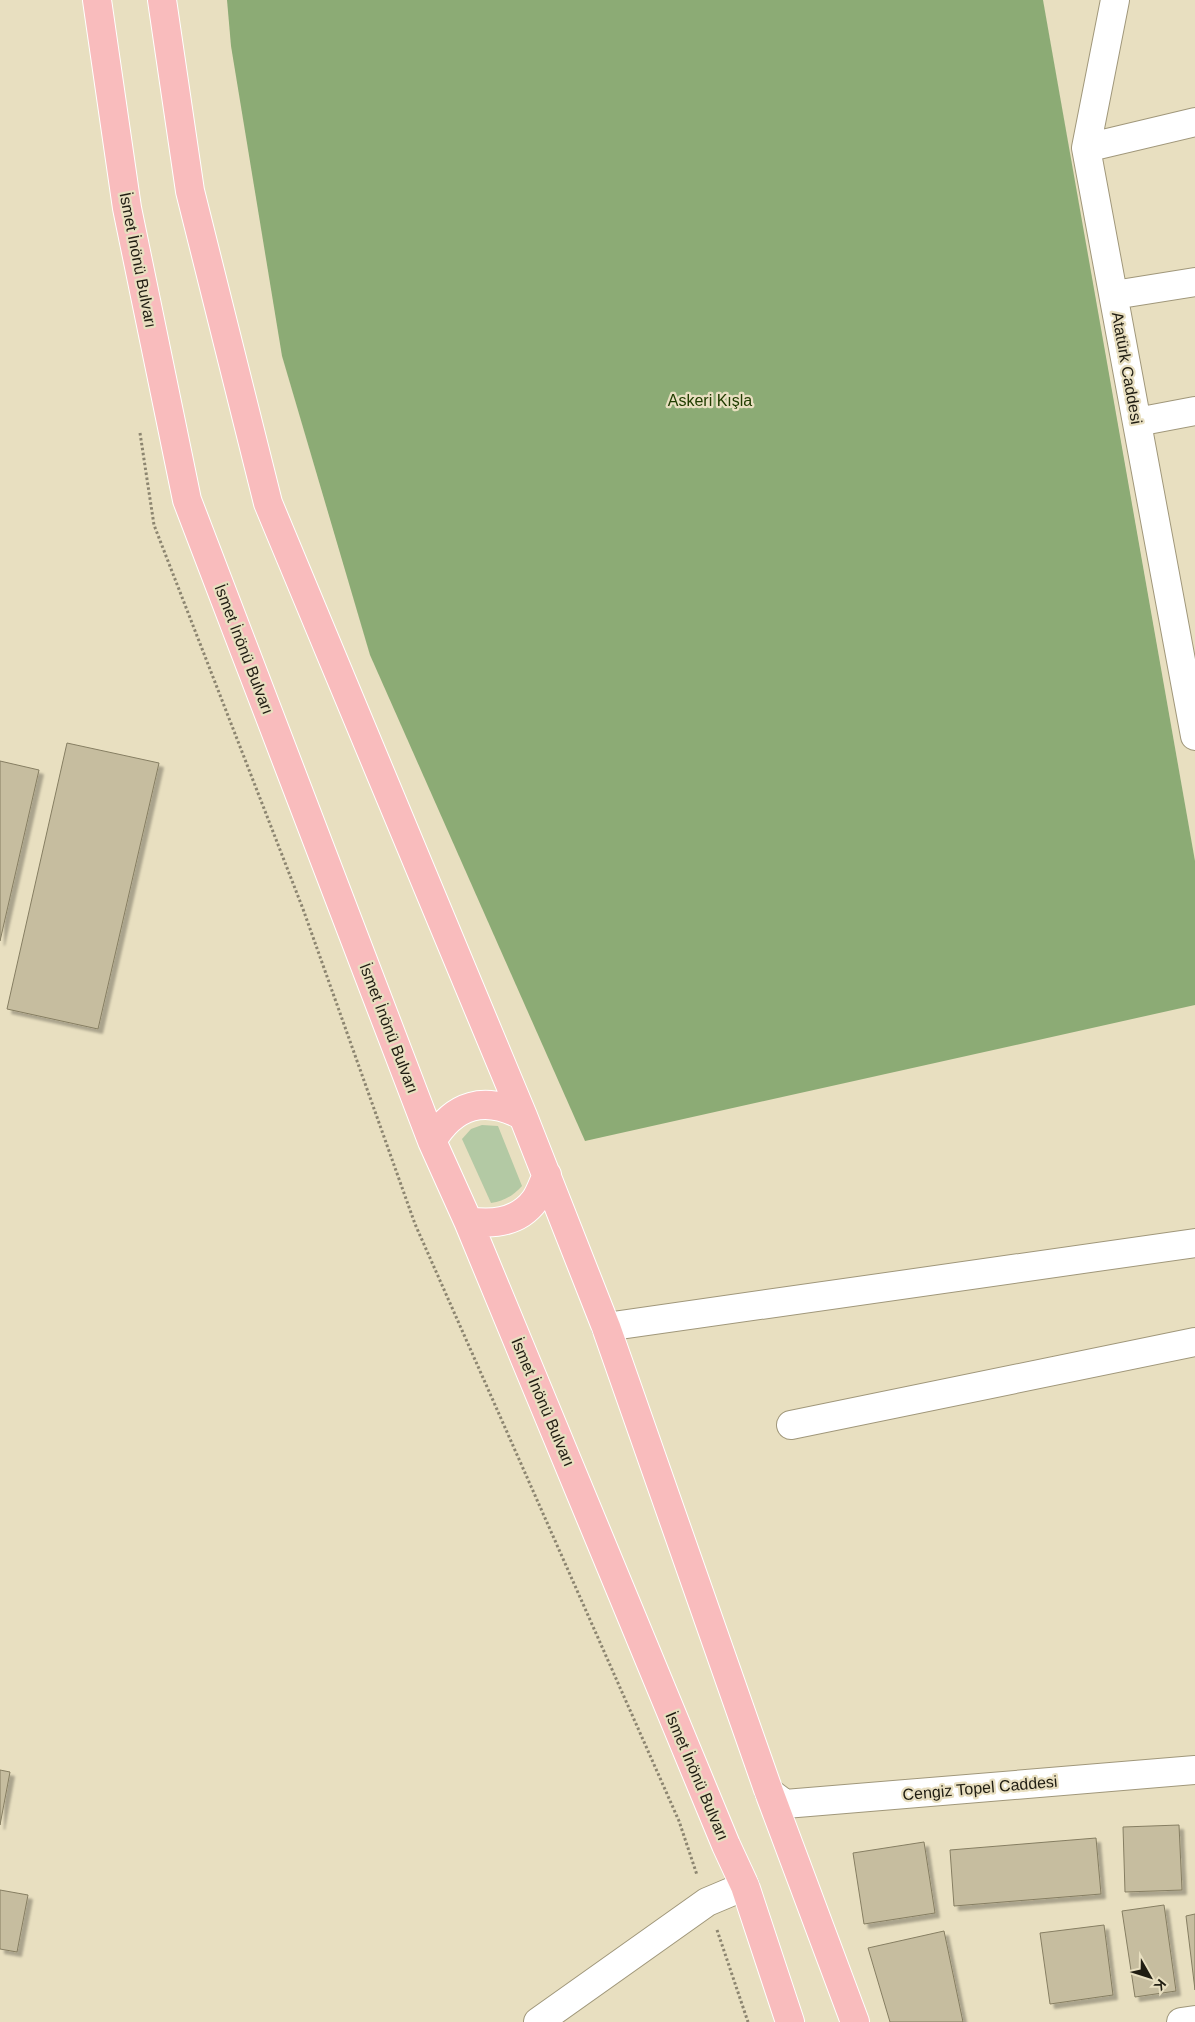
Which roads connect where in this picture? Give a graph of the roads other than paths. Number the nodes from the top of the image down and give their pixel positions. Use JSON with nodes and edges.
{"nodes":[{"id":1,"x":97,"y":0,"type":"edge"},
{"id":2,"x":162,"y":0,"type":"edge"},
{"id":3,"x":1115,"y":0,"type":"edge"},
{"id":4,"x":1195,"y":122,"type":"edge"},
{"id":5,"x":1086,"y":148,"type":"junction"},
{"id":6,"x":1195,"y":282,"type":"edge"},
{"id":7,"x":1114,"y":295,"type":"junction"},
{"id":8,"x":1195,"y":411,"type":"edge"},
{"id":9,"x":1137,"y":422,"type":"junction"},
{"id":10,"x":1195,"y":736,"type":"edge"},
{"id":11,"x":523,"y":1116,"type":"junction"},
{"id":12,"x":432,"y":1141,"type":"junction"},
{"id":13,"x":547,"y":1175,"type":"junction"},
{"id":14,"x":468,"y":1221,"type":"junction"},
{"id":15,"x":1195,"y":1242,"type":"edge"},
{"id":16,"x":606,"y":1327,"type":"junction"},
{"id":17,"x":1195,"y":1342,"type":"edge"},
{"id":18,"x":791,"y":1425,"type":"dead end"},
{"id":19,"x":1195,"y":1770,"type":"edge"},
{"id":20,"x":769,"y":1792,"type":"junction"},
{"id":21,"x":745,"y":1886,"type":"junction"},
{"id":22,"x":1195,"y":2020,"type":"edge"},
{"id":23,"x":538,"y":2022,"type":"edge"},
{"id":24,"x":790,"y":2022,"type":"edge"},
{"id":25,"x":855,"y":2022,"type":"edge"},
{"id":26,"x":1181,"y":2022,"type":"edge"}],
"edges":[{"from":1,"to":12,"type":"main road","name":"İsmet İnönü Bulvarı"},
{"from":2,"to":11,"type":"main road"},
{"from":3,"to":5,"type":"street","name":"Atatürk Caddesi"},
{"from":4,"to":5,"type":"street"},
{"from":5,"to":7,"type":"street","name":"Atatürk Caddesi"},
{"from":6,"to":7,"type":"street"},
{"from":7,"to":9,"type":"street","name":"Atatürk Caddesi"},
{"from":8,"to":9,"type":"street"},
{"from":9,"to":10,"type":"street","name":"Atatürk Caddesi"},
{"from":11,"to":12,"type":"main road"},
{"from":11,"to":13,"type":"main road"},
{"from":12,"to":14,"type":"main road","name":"İsmet İnönü Bulvarı"},
{"from":13,"to":14,"type":"main road"},
{"from":13,"to":16,"type":"main road"},
{"from":14,"to":21,"type":"main road","name":"İsmet İnönü Bulvarı"},
{"from":15,"to":16,"type":"street"},
{"from":16,"to":20,"type":"main road"},
{"from":17,"to":18,"type":"street"},
{"from":19,"to":20,"type":"street","name":"Cengiz Topel Caddesi"},
{"from":20,"to":25,"type":"main road"},
{"from":21,"to":23,"type":"street"},
{"from":21,"to":24,"type":"main road","name":"İsmet İnönü Bulvarı"},
{"from":22,"to":26,"type":"street"}]}
